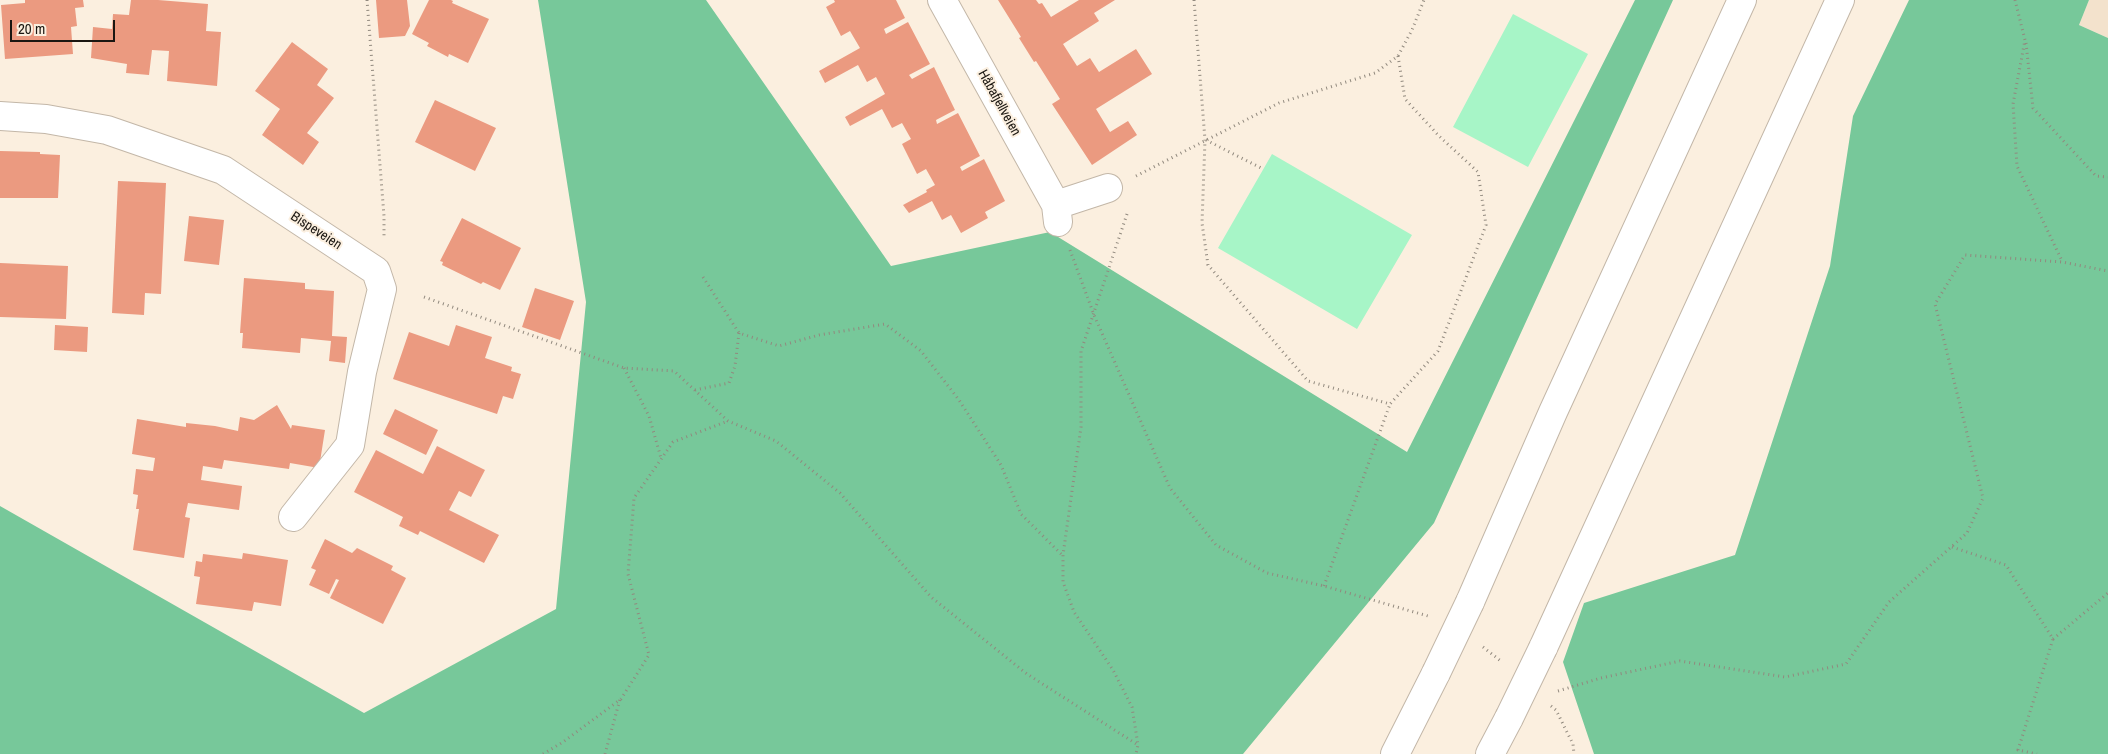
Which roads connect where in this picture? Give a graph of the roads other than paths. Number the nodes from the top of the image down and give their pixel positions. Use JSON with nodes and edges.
{"nodes":[{"id":1,"x":942,"y":0,"type":"edge"},
{"id":2,"x":1742,"y":0,"type":"edge"},
{"id":3,"x":1840,"y":0,"type":"edge"},
{"id":4,"x":0,"y":116,"type":"edge"},
{"id":5,"x":1108,"y":188,"type":"dead end"},
{"id":6,"x":292,"y":517,"type":"dead end"},
{"id":7,"x":1395,"y":754,"type":"edge"},
{"id":8,"x":1490,"y":754,"type":"edge"}],
"edges":[{"from":1,"to":5,"type":"main road","name":"Håbafjellveien"},
{"from":2,"to":7,"type":"main road","bridge":true},
{"from":3,"to":8,"type":"main road","bridge":true},
{"from":4,"to":6,"type":"main road","name":"Bispeveien"}]}
